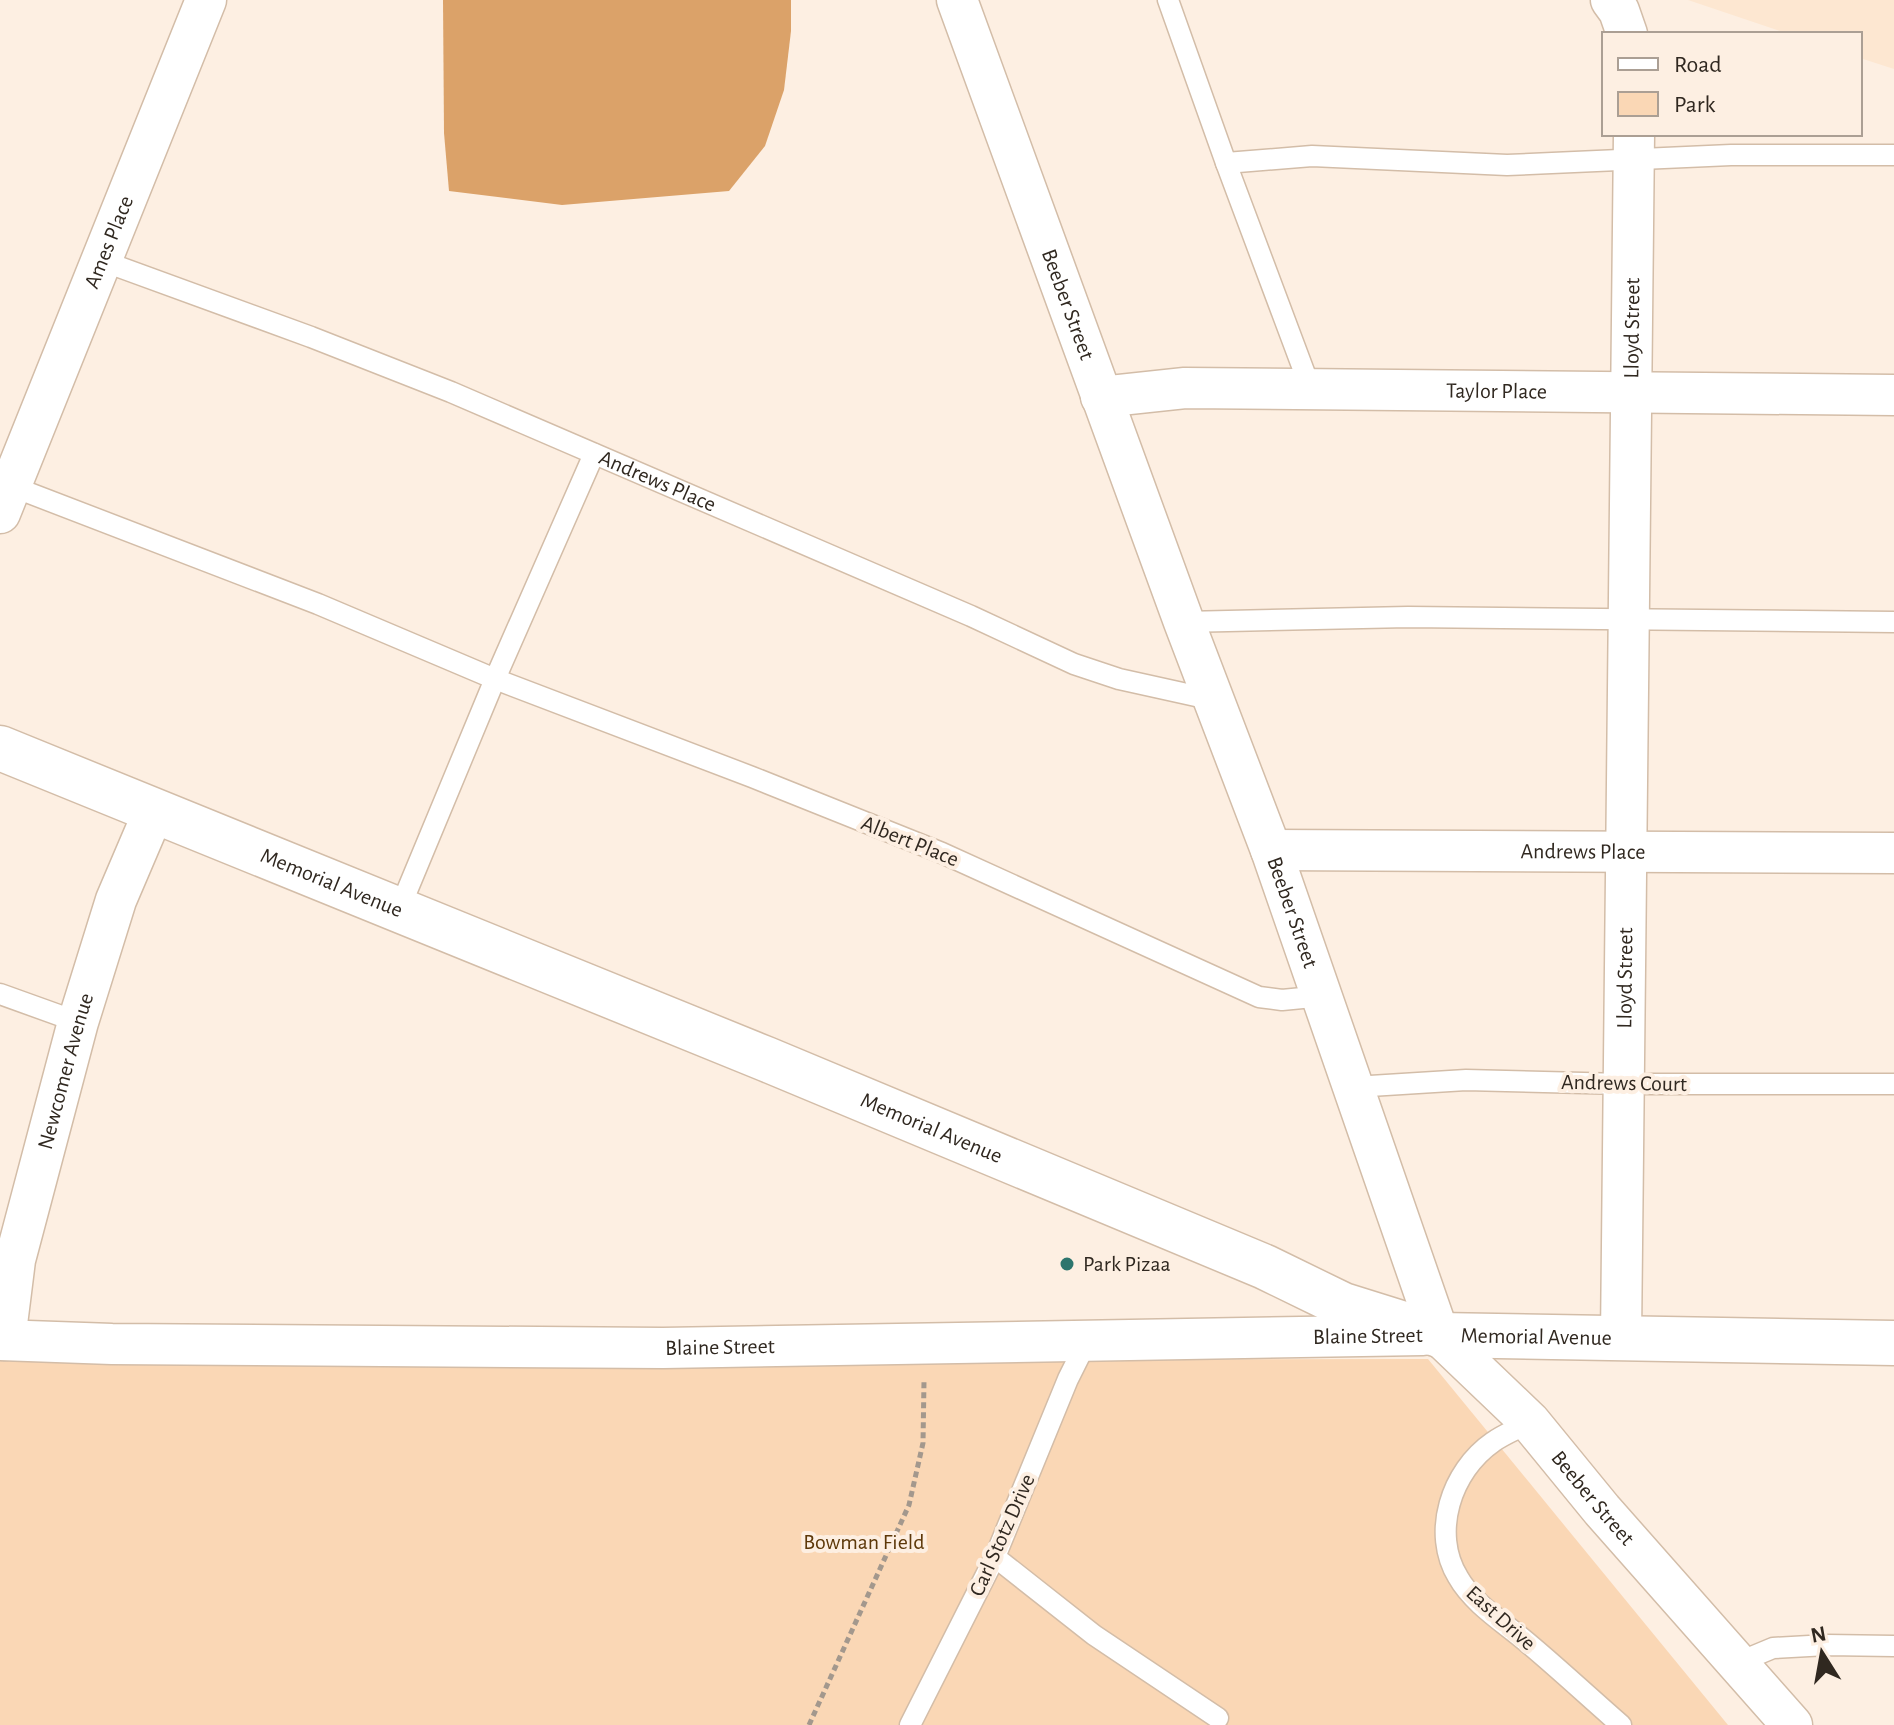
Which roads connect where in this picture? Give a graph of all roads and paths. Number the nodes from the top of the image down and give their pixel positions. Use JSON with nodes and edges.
{"nodes":[{"id":1,"x":206,"y":0,"type":"edge"},
{"id":2,"x":957,"y":0,"type":"edge"},
{"id":3,"x":1168,"y":0,"type":"edge"},
{"id":4,"x":1611,"y":0,"type":"edge"},
{"id":5,"x":1626,"y":32,"type":"edge"},
{"id":6,"x":1634,"y":147,"type":"edge"},
{"id":7,"x":1894,"y":155,"type":"edge"},
{"id":8,"x":1226,"y":163,"type":"junction"},
{"id":9,"x":100,"y":260,"type":"junction"},
{"id":10,"x":1311,"y":390,"type":"junction"},
{"id":11,"x":1630,"y":391,"type":"junction"},
{"id":12,"x":1894,"y":395,"type":"edge"},
{"id":13,"x":1101,"y":397,"type":"junction"},
{"id":14,"x":594,"y":454,"type":"junction"},
{"id":15,"x":6,"y":499,"type":"edge"},
{"id":16,"x":1628,"y":620,"type":"junction"},
{"id":17,"x":1184,"y":622,"type":"junction"},
{"id":18,"x":1894,"y":622,"type":"edge"},
{"id":19,"x":495,"y":679,"type":"junction"},
{"id":20,"x":1214,"y":700,"type":"junction"},
{"id":21,"x":0,"y":748,"type":"edge"},
{"id":22,"x":154,"y":811,"type":"junction"},
{"id":23,"x":1271,"y":850,"type":"junction"},
{"id":24,"x":1625,"y":852,"type":"junction"},
{"id":25,"x":1894,"y":853,"type":"edge"},
{"id":26,"x":399,"y":910,"type":"junction"},
{"id":27,"x":0,"y":994,"type":"edge"},
{"id":28,"x":1323,"y":996,"type":"junction"},
{"id":29,"x":78,"y":1022,"type":"junction"},
{"id":30,"x":1623,"y":1084,"type":"junction"},
{"id":31,"x":1894,"y":1084,"type":"edge"},
{"id":32,"x":1354,"y":1087,"type":"junction"},
{"id":33,"x":1439,"y":1335,"type":"junction"},
{"id":34,"x":1621,"y":1338,"type":"junction"},
{"id":35,"x":2,"y":1340,"type":"edge"},
{"id":36,"x":1087,"y":1341,"type":"junction"},
{"id":37,"x":1894,"y":1343,"type":"edge"},
{"id":38,"x":924,"y":1344,"type":"junction"},
{"id":39,"x":1530,"y":1422,"type":"junction"},
{"id":40,"x":995,"y":1557,"type":"junction"},
{"id":41,"x":1894,"y":1646,"type":"edge"},
{"id":42,"x":1737,"y":1663,"type":"junction"},
{"id":43,"x":1218,"y":1718,"type":"dead end"},
{"id":44,"x":809,"y":1725,"type":"edge"},
{"id":45,"x":910,"y":1725,"type":"edge"},
{"id":46,"x":1621,"y":1725,"type":"edge"},
{"id":47,"x":1792,"y":1725,"type":"edge"}],
"edges":[{"from":1,"to":9,"type":"street","name":"Ames Place"},
{"from":2,"to":13,"type":"street","name":"Beeber Street"},
{"from":3,"to":8,"type":"lane"},
{"from":4,"to":5,"type":"street"},
{"from":6,"to":7,"type":"lane"},
{"from":6,"to":8,"type":"lane"},
{"from":6,"to":11,"type":"street","name":"Lloyd Street"},
{"from":8,"to":10,"type":"lane"},
{"from":9,"to":14,"type":"lane","name":"Andrews Place"},
{"from":9,"to":15,"type":"street","name":"Ames Place"},
{"from":10,"to":11,"type":"street","name":"Taylor Place"},
{"from":10,"to":13,"type":"street","name":"Taylor Place"},
{"from":11,"to":12,"type":"street","name":"Taylor Place"},
{"from":11,"to":16,"type":"street","name":"Lloyd Street"},
{"from":13,"to":17,"type":"street","name":"Beeber Street"},
{"from":14,"to":19,"type":"lane"},
{"from":14,"to":20,"type":"lane","name":"Andrews Place"},
{"from":15,"to":19,"type":"lane","name":"Ames Place"},
{"from":16,"to":17,"type":"lane"},
{"from":16,"to":18,"type":"lane"},
{"from":16,"to":24,"type":"street","name":"Lloyd Street"},
{"from":17,"to":20,"type":"street","name":"Beeber Street"},
{"from":19,"to":26,"type":"lane"},
{"from":19,"to":28,"type":"lane","name":"Albert Place"},
{"from":20,"to":23,"type":"street","name":"Beeber Street"},
{"from":21,"to":22,"type":"street","name":"Memorial Avenue"},
{"from":22,"to":26,"type":"street","name":"Memorial Avenue"},
{"from":22,"to":29,"type":"street","name":"Newcomer Avenue"},
{"from":23,"to":24,"type":"street","name":"Andrews Place"},
{"from":23,"to":28,"type":"street","name":"Beeber Street"},
{"from":24,"to":25,"type":"street","name":"Andrews Place"},
{"from":24,"to":30,"type":"street","name":"Lloyd Street"},
{"from":26,"to":33,"type":"street","name":"Memorial Avenue"},
{"from":27,"to":29,"type":"lane"},
{"from":28,"to":32,"type":"street","name":"Beeber Street"},
{"from":29,"to":35,"type":"street","name":"Newcomer Avenue"},
{"from":30,"to":31,"type":"lane","name":"Andrews Court"},
{"from":30,"to":32,"type":"lane","name":"Andrews Court"},
{"from":30,"to":34,"type":"street","name":"Lloyd Street"},
{"from":32,"to":33,"type":"street","name":"Beeber Street"},
{"from":33,"to":34,"type":"street","name":"Memorial Avenue"},
{"from":33,"to":36,"type":"street","name":"Blaine Street"},
{"from":33,"to":39,"type":"street","name":"Beeber Street"},
{"from":34,"to":37,"type":"street","name":"Memorial Avenue"},
{"from":35,"to":38,"type":"street","name":"Blaine Street"},
{"from":36,"to":38,"type":"street","name":"Blaine Street"},
{"from":36,"to":40,"type":"lane","name":"Carl Stotz Drive"},
{"from":38,"to":44,"type":"path"},
{"from":39,"to":42,"type":"street","name":"Beeber Street"},
{"from":39,"to":46,"type":"lane","name":"East Drive"},
{"from":40,"to":43,"type":"lane"},
{"from":40,"to":45,"type":"lane","name":"Carl Stotz Drive"},
{"from":41,"to":42,"type":"lane"},
{"from":42,"to":47,"type":"street","name":"Beeber Street"}]}
